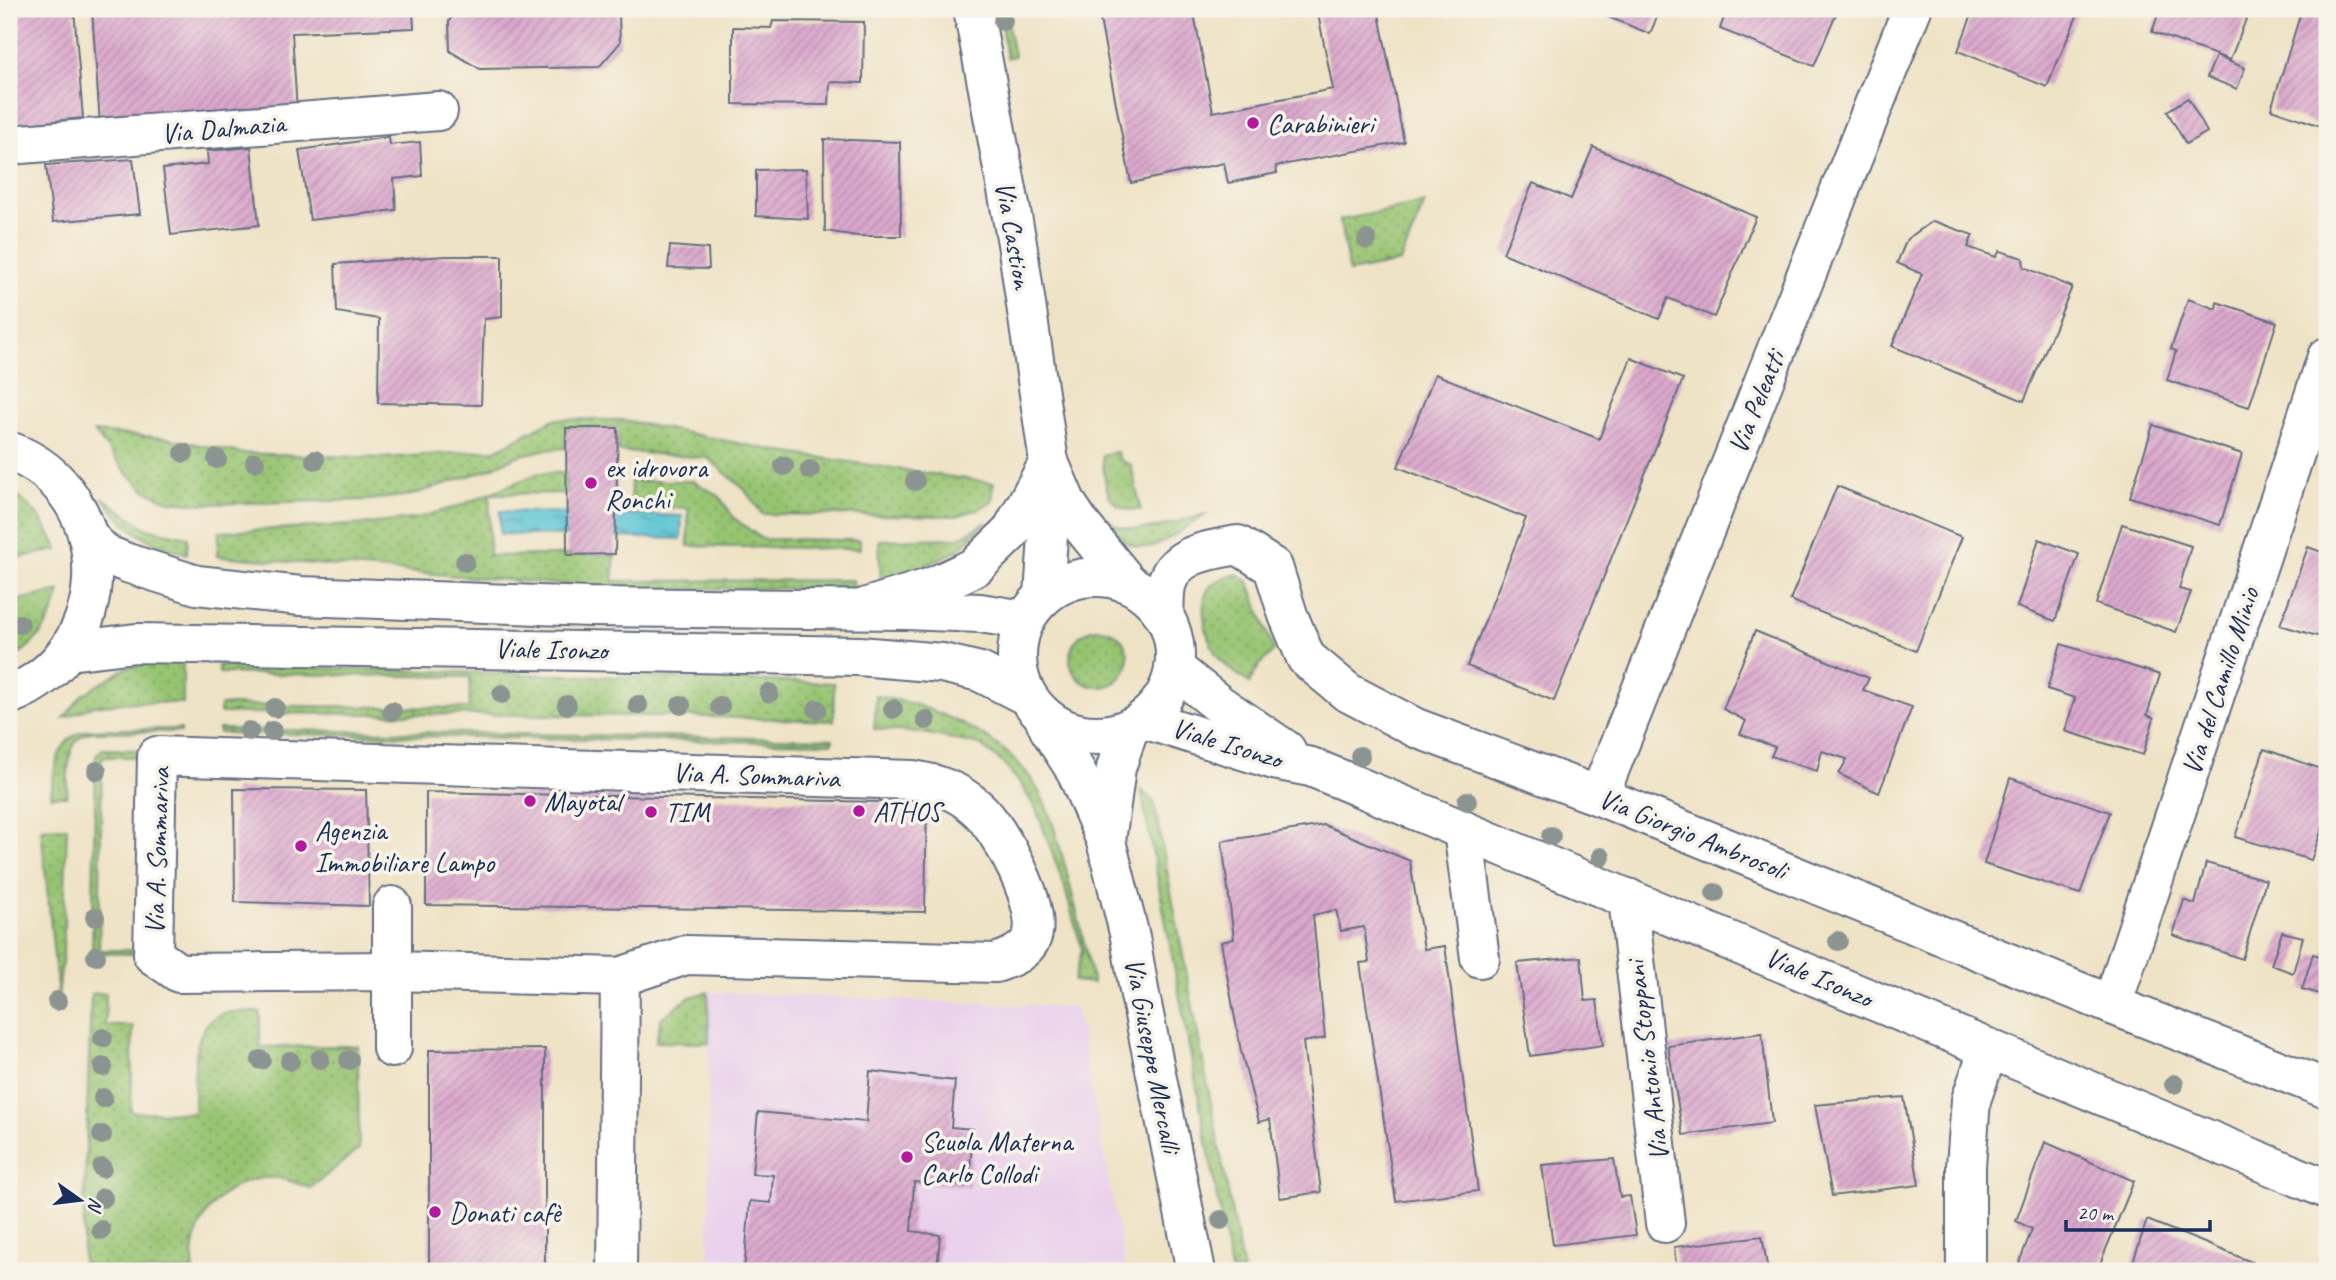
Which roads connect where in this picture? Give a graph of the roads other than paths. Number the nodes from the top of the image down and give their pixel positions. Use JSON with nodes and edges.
{"nodes":[{"id":1,"x":973,"y":9,"type":"edge"},
{"id":2,"x":1912,"y":9,"type":"edge"},
{"id":3,"x":438,"y":111,"type":"dead end"},
{"id":4,"x":9,"y":145,"type":"edge"},
{"id":5,"x":2327,"y":357,"type":"edge"},
{"id":6,"x":9,"y":451,"type":"edge"},
{"id":7,"x":1049,"y":463,"type":"junction"},
{"id":8,"x":88,"y":537,"type":"junction"},
{"id":9,"x":1128,"y":583,"type":"junction"},
{"id":10,"x":1035,"y":608,"type":"junction"},
{"id":11,"x":861,"y":609,"type":"junction"},
{"id":12,"x":1164,"y":614,"type":"junction"},
{"id":13,"x":68,"y":651,"type":"junction"},
{"id":14,"x":1174,"y":668,"type":"junction"},
{"id":15,"x":17,"y":692,"type":"edge"},
{"id":16,"x":1035,"y":706,"type":"junction"},
{"id":17,"x":1136,"y":724,"type":"junction"},
{"id":18,"x":9,"y":727,"type":"edge"},
{"id":19,"x":1311,"y":767,"type":"junction"},
{"id":20,"x":1599,"y":796,"type":"junction"},
{"id":21,"x":1463,"y":830,"type":"junction"},
{"id":22,"x":1105,"y":841,"type":"junction"},
{"id":23,"x":1628,"y":898,"type":"junction"},
{"id":24,"x":392,"y":906,"type":"dead end"},
{"id":25,"x":1480,"y":958,"type":"dead end"},
{"id":26,"x":390,"y":971,"type":"junction"},
{"id":27,"x":620,"y":977,"type":"junction"},
{"id":28,"x":2112,"y":1005,"type":"junction"},
{"id":29,"x":392,"y":1048,"type":"dead end"},
{"id":30,"x":1989,"y":1048,"type":"junction"},
{"id":31,"x":2327,"y":1089,"type":"edge"},
{"id":32,"x":2327,"y":1189,"type":"edge"},
{"id":33,"x":1665,"y":1223,"type":"dead end"},
{"id":34,"x":617,"y":1271,"type":"edge"},
{"id":35,"x":1196,"y":1271,"type":"edge"},
{"id":36,"x":1966,"y":1271,"type":"edge"}],
"edges":[{"from":1,"to":7,"type":"street","name":"Via Castion"},
{"from":2,"to":20,"type":"street","name":"Via Peleatti"},
{"from":3,"to":4,"type":"street","name":"Via Dalmazia"},
{"from":5,"to":28,"type":"street","name":"Via del Camillo Minio"},
{"from":6,"to":8,"type":"street"},
{"from":7,"to":9,"type":"street","name":"Via Castion"},
{"from":7,"to":10,"type":"street","name":"Via Castion"},
{"from":7,"to":11,"type":"street"},
{"from":8,"to":11,"type":"street","name":"Viale Isonzo"},
{"from":8,"to":13,"type":"street"},
{"from":9,"to":10,"type":"street","name":"Viale Isonzo"},
{"from":9,"to":12,"type":"street","name":"Viale Isonzo"},
{"from":10,"to":11,"type":"street","name":"Viale Isonzo"},
{"from":10,"to":16,"type":"street"},
{"from":12,"to":14,"type":"street","name":"Viale Isonzo"},
{"from":12,"to":20,"type":"street","name":"Via Giorgio Ambrosoli"},
{"from":13,"to":15,"type":"street"},
{"from":13,"to":16,"type":"street","name":"Viale Isonzo"},
{"from":14,"to":17,"type":"street","name":"Viale Isonzo"},
{"from":14,"to":19,"type":"street","name":"Viale Isonzo"},
{"from":15,"to":18,"type":"street"},
{"from":16,"to":17,"type":"street","name":"Viale Isonzo"},
{"from":16,"to":22,"type":"street","name":"Via Giuseppe Mercalli"},
{"from":17,"to":19,"type":"street","name":"Viale Isonzo"},
{"from":17,"to":22,"type":"street","name":"Via Giuseppe Mercalli"},
{"from":19,"to":21,"type":"street","name":"Viale Isonzo"},
{"from":20,"to":28,"type":"street","name":"Via Giorgio Ambrosoli"},
{"from":21,"to":23,"type":"street","name":"Viale Isonzo"},
{"from":21,"to":25,"type":"street"},
{"from":22,"to":35,"type":"street","name":"Via Giuseppe Mercalli"},
{"from":23,"to":30,"type":"street","name":"Viale Isonzo"},
{"from":23,"to":33,"type":"street","name":"Via Antonio Stoppani"},
{"from":24,"to":26,"type":"street"},
{"from":26,"to":27,"type":"street"},
{"from":26,"to":27,"type":"street","name":"Via A. Sommariva"},
{"from":26,"to":29,"type":"street"},
{"from":27,"to":34,"type":"street"},
{"from":28,"to":31,"type":"street","name":"Via Giorgio Ambrosoli"},
{"from":30,"to":32,"type":"street","name":"Viale Isonzo"},
{"from":30,"to":36,"type":"street"}]}
